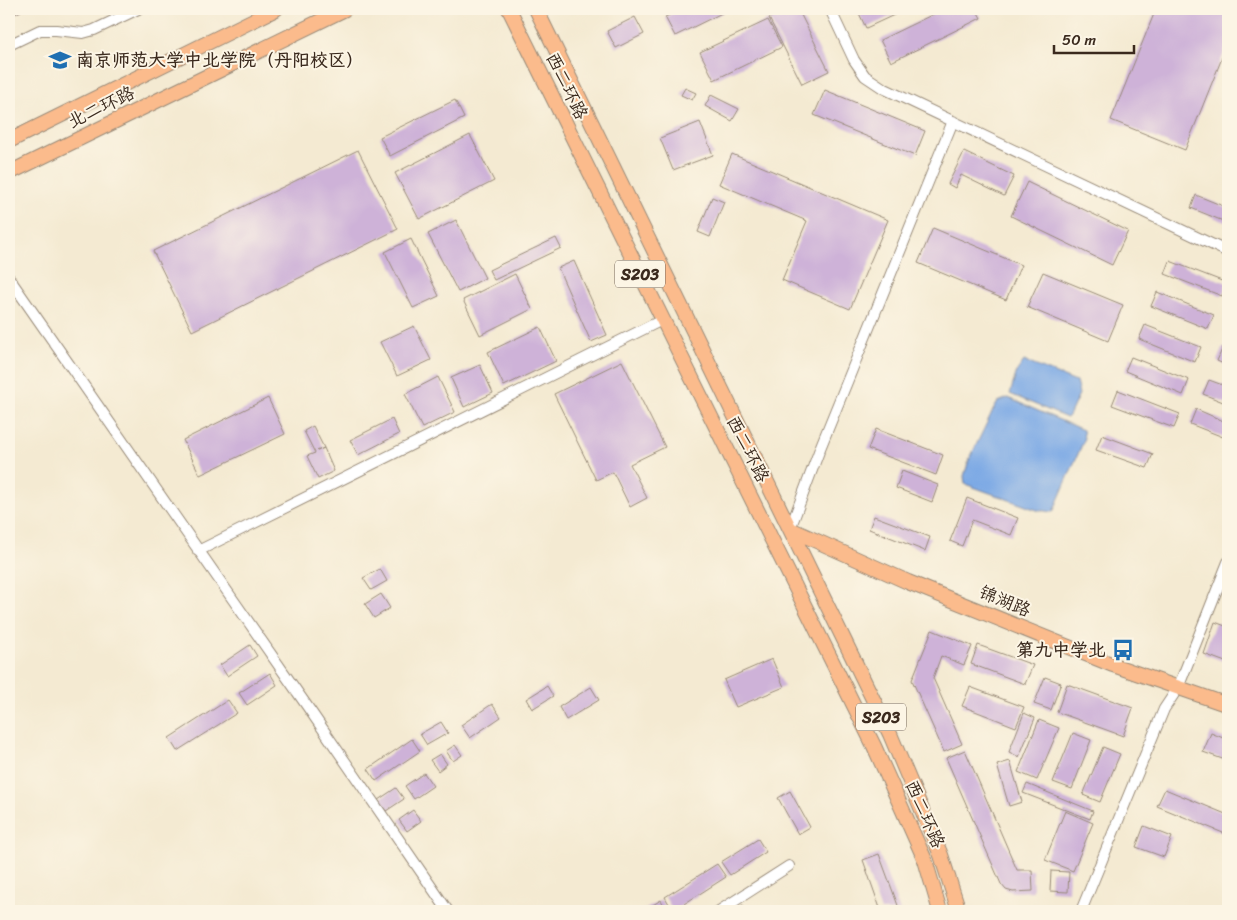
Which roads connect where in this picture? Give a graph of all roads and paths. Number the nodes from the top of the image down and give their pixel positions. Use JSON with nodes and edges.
{"nodes":[{"id":1,"x":138,"y":9,"type":"edge"},
{"id":2,"x":276,"y":9,"type":"edge"},
{"id":3,"x":345,"y":9,"type":"edge"},
{"id":4,"x":509,"y":9,"type":"edge"},
{"id":5,"x":536,"y":9,"type":"edge"},
{"id":6,"x":830,"y":9,"type":"edge"},
{"id":7,"x":9,"y":45,"type":"edge"},
{"id":8,"x":953,"y":120,"type":"junction"},
{"id":9,"x":9,"y":141,"type":"edge"},
{"id":10,"x":9,"y":173,"type":"edge"},
{"id":11,"x":1228,"y":252,"type":"edge"},
{"id":12,"x":9,"y":278,"type":"edge"},
{"id":13,"x":682,"y":308,"type":"junction"},
{"id":14,"x":662,"y":320,"type":"junction"},
{"id":15,"x":790,"y":529,"type":"junction"},
{"id":16,"x":772,"y":538,"type":"junction"},
{"id":17,"x":198,"y":551,"type":"junction"},
{"id":18,"x":1228,"y":562,"type":"edge"},
{"id":19,"x":1178,"y":688,"type":"junction"},
{"id":20,"x":1228,"y":705,"type":"edge"},
{"id":21,"x":789,"y":866,"type":"dead end"},
{"id":22,"x":448,"y":911,"type":"edge"},
{"id":23,"x":719,"y":911,"type":"edge"},
{"id":24,"x":940,"y":911,"type":"edge"},
{"id":25,"x":959,"y":911,"type":"edge"},
{"id":26,"x":1081,"y":911,"type":"edge"}],
"edges":[{"from":1,"to":7,"type":"street"},
{"from":2,"to":9,"type":"main road","name":"北二环路"},
{"from":3,"to":10,"type":"main road","name":"北二环路"},
{"from":4,"to":14,"type":"main road","name":"西二环路","number":"S203"},
{"from":5,"to":13,"type":"main road","name":"西二环路","number":"S203"},
{"from":6,"to":8,"type":"street"},
{"from":8,"to":11,"type":"street"},
{"from":8,"to":15,"type":"street"},
{"from":12,"to":17,"type":"street"},
{"from":13,"to":14,"type":"main road"},
{"from":13,"to":15,"type":"main road","name":"西二环路","number":"S203"},
{"from":14,"to":16,"type":"main road","name":"西二环路","number":"S203"},
{"from":14,"to":17,"type":"street"},
{"from":15,"to":16,"type":"main road"},
{"from":15,"to":19,"type":"main road","name":"锦湖路"},
{"from":15,"to":25,"type":"main road","name":"西二环路","number":"S203"},
{"from":16,"to":24,"type":"main road","name":"西二环路","number":"S203"},
{"from":17,"to":22,"type":"street"},
{"from":18,"to":19,"type":"street"},
{"from":19,"to":20,"type":"main road","name":"锦湖路"},
{"from":19,"to":26,"type":"street"},
{"from":21,"to":23,"type":"street"}]}
